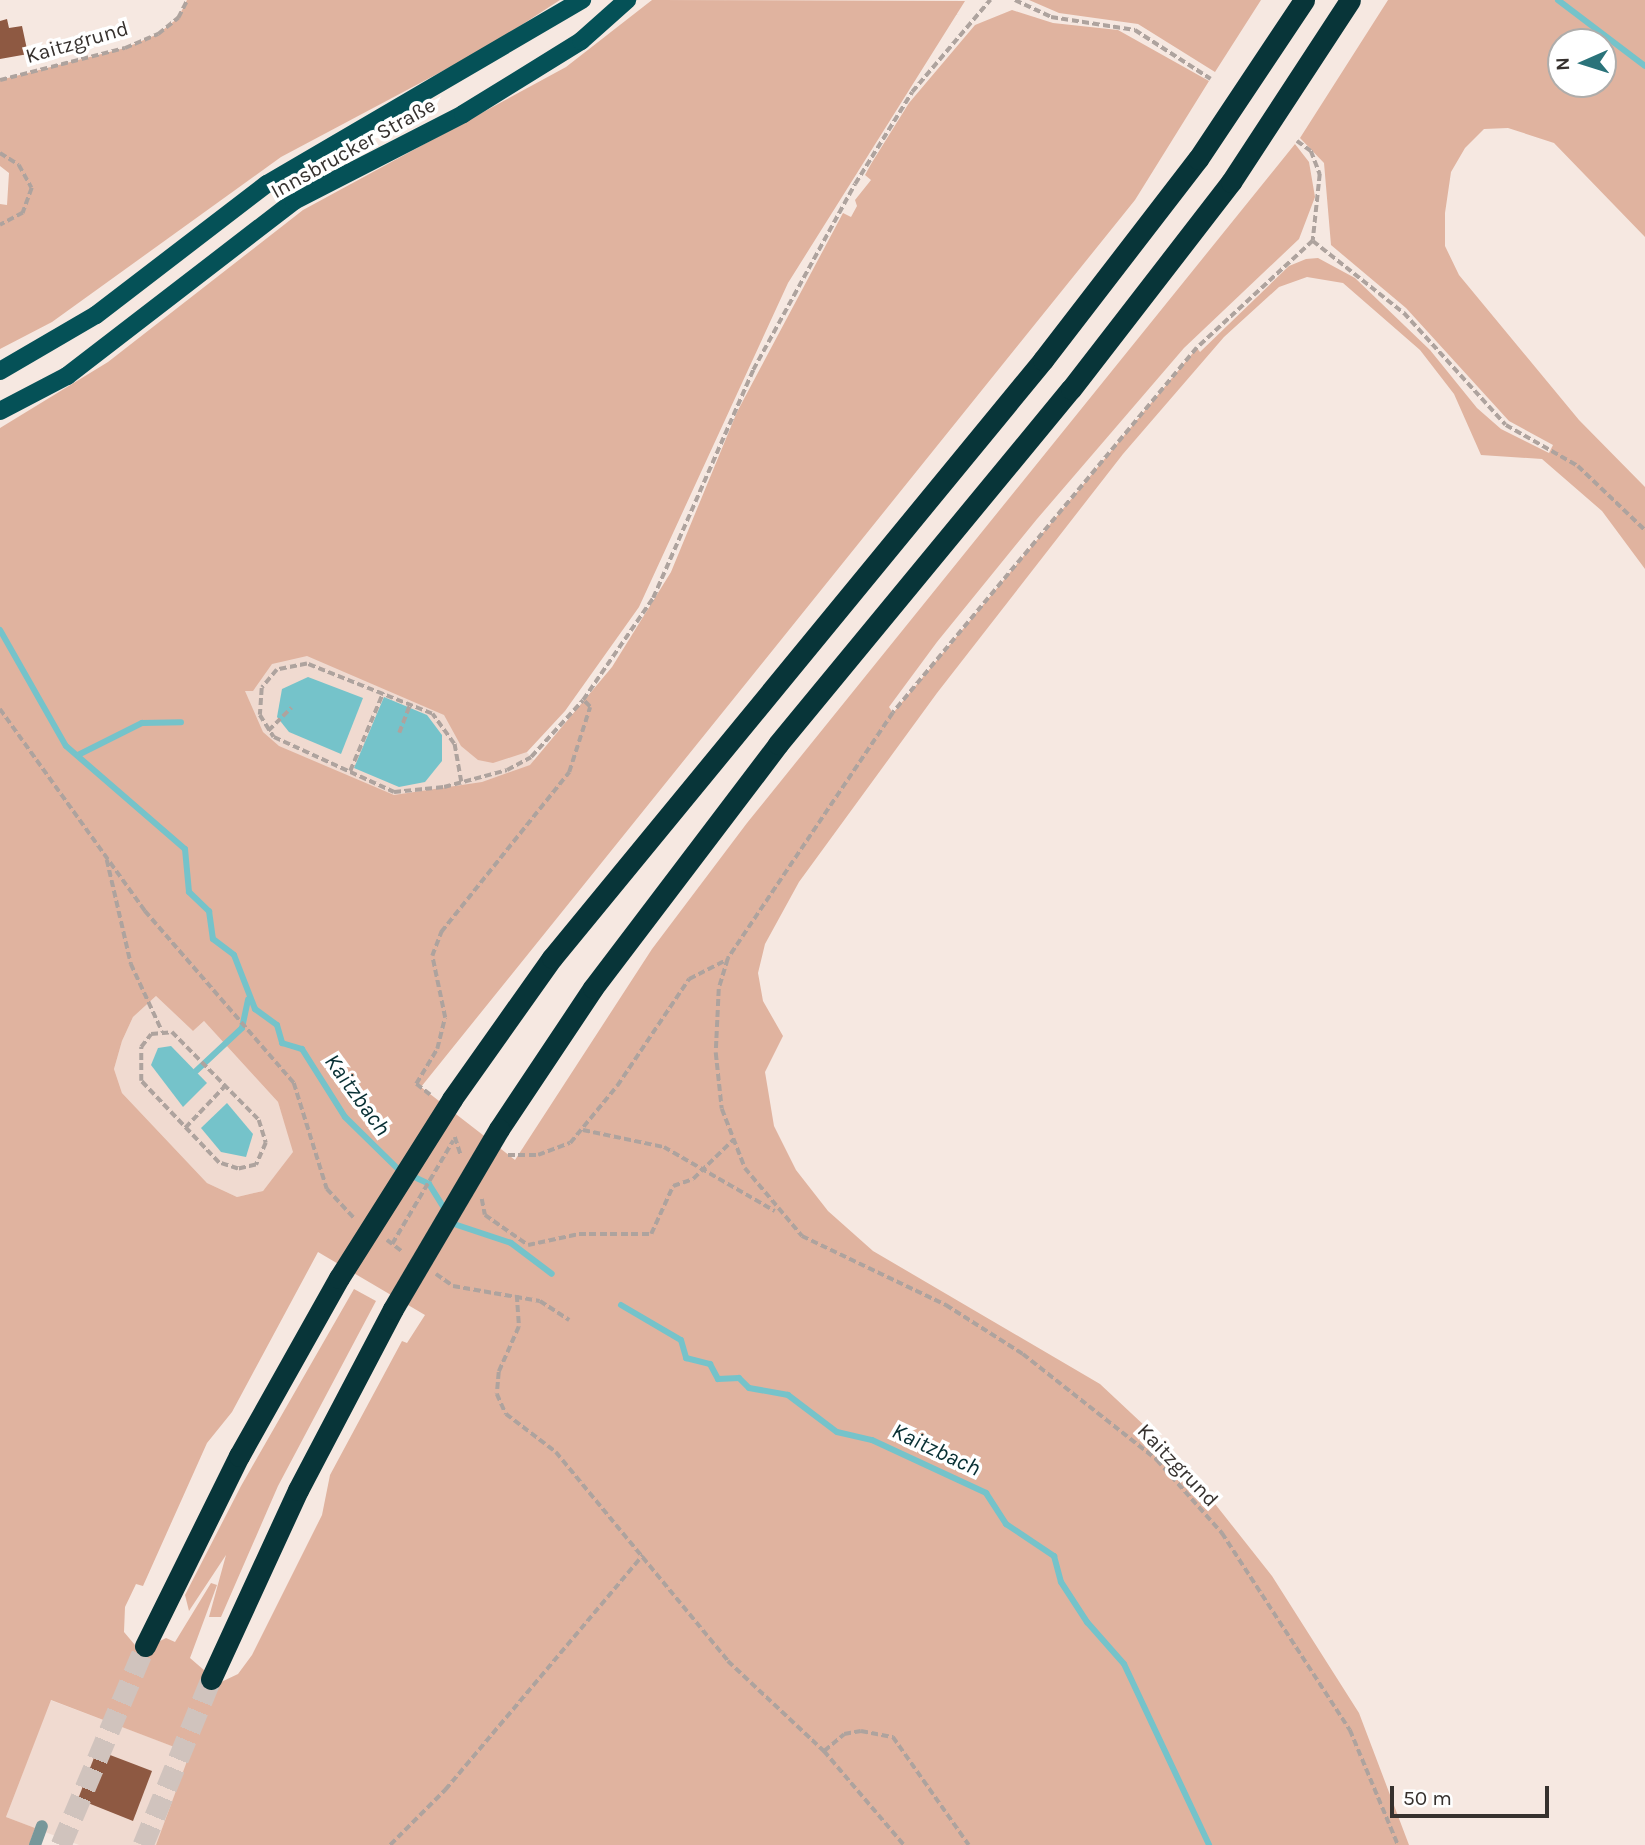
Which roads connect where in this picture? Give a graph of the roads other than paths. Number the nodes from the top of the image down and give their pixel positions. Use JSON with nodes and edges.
{"nodes":[{"id":1,"x":582,"y":0,"type":"edge"},
{"id":2,"x":628,"y":0,"type":"edge"},
{"id":3,"x":1304,"y":0,"type":"edge"},
{"id":4,"x":1350,"y":0,"type":"edge"},
{"id":5,"x":0,"y":371,"type":"edge"},
{"id":6,"x":0,"y":411,"type":"edge"},
{"id":7,"x":145,"y":1646,"type":"tunnel mouth"},
{"id":8,"x":211,"y":1679,"type":"tunnel mouth"},
{"id":9,"x":42,"y":1826,"type":"dead end"},
{"id":10,"x":36,"y":1845,"type":"edge"}],
"edges":[{"from":1,"to":5,"type":"main road","name":"Innsbrucker Straße"},
{"from":2,"to":6,"type":"main road","name":"Innsbrucker Straße"},
{"from":3,"to":7,"type":"highway","bridge":true},
{"from":4,"to":8,"type":"highway","bridge":true},
{"from":9,"to":10,"type":"lane"}]}
